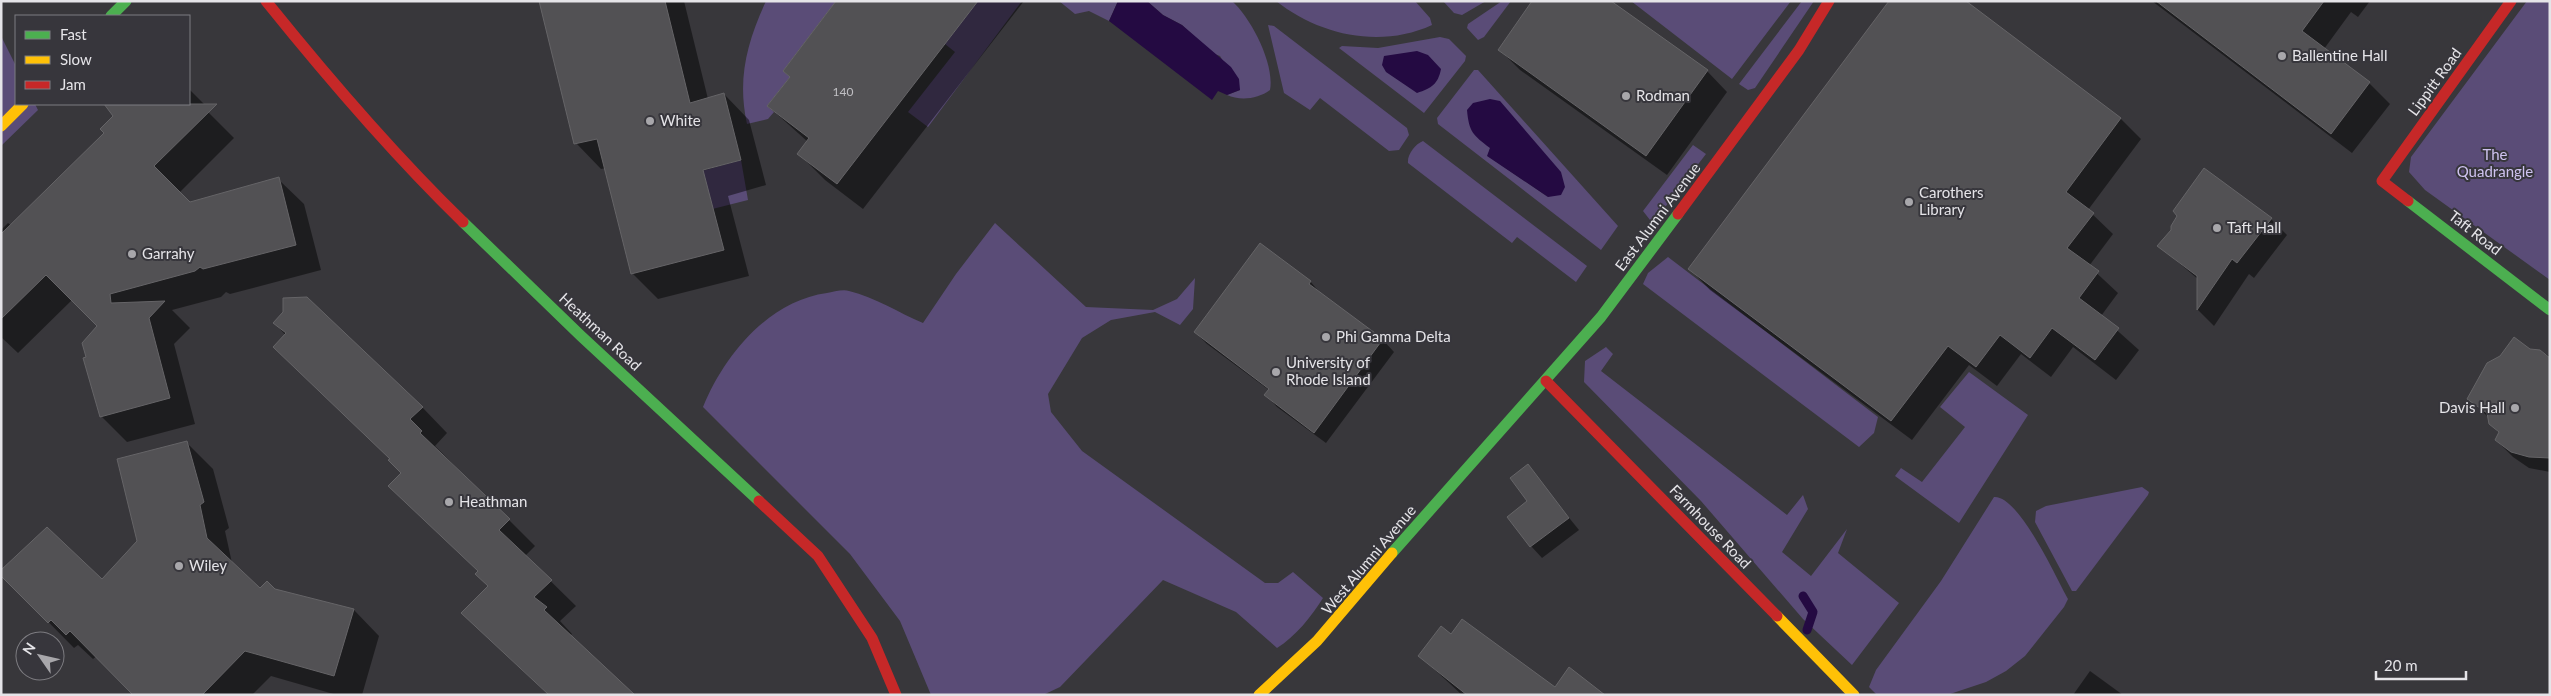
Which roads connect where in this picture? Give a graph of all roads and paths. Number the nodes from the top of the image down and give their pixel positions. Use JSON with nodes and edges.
{"nodes":[{"id":1,"x":126,"y":1,"type":"edge"},
{"id":2,"x":266,"y":1,"type":"edge"},
{"id":3,"x":1829,"y":1,"type":"edge"},
{"id":4,"x":2511,"y":1,"type":"edge"},
{"id":5,"x":112,"y":15,"type":"edge"},
{"id":6,"x":22,"y":105,"type":"edge"},
{"id":7,"x":1,"y":126,"type":"edge"},
{"id":8,"x":2382,"y":181,"type":"joint"},
{"id":9,"x":2550,"y":310,"type":"edge"},
{"id":10,"x":1546,"y":381,"type":"junction"},
{"id":11,"x":1496,"y":438,"type":"joint"},
{"id":12,"x":896,"y":695,"type":"edge"},
{"id":13,"x":1259,"y":695,"type":"edge"},
{"id":14,"x":1854,"y":695,"type":"edge"}],
"edges":[{"from":1,"to":5,"type":"street"},
{"from":2,"to":12,"type":"street","name":"Heathman Road"},
{"from":3,"to":10,"type":"street","name":"East Alumni Avenue"},
{"from":4,"to":8,"type":"street","name":"Lippitt Road"},
{"from":6,"to":7,"type":"street"},
{"from":8,"to":9,"type":"street","name":"Taft Road"},
{"from":10,"to":11,"type":"street","name":"East Alumni Avenue"},
{"from":10,"to":14,"type":"street","name":"Farmhouse Road"},
{"from":11,"to":13,"type":"street","name":"West Alumni Avenue"}]}
